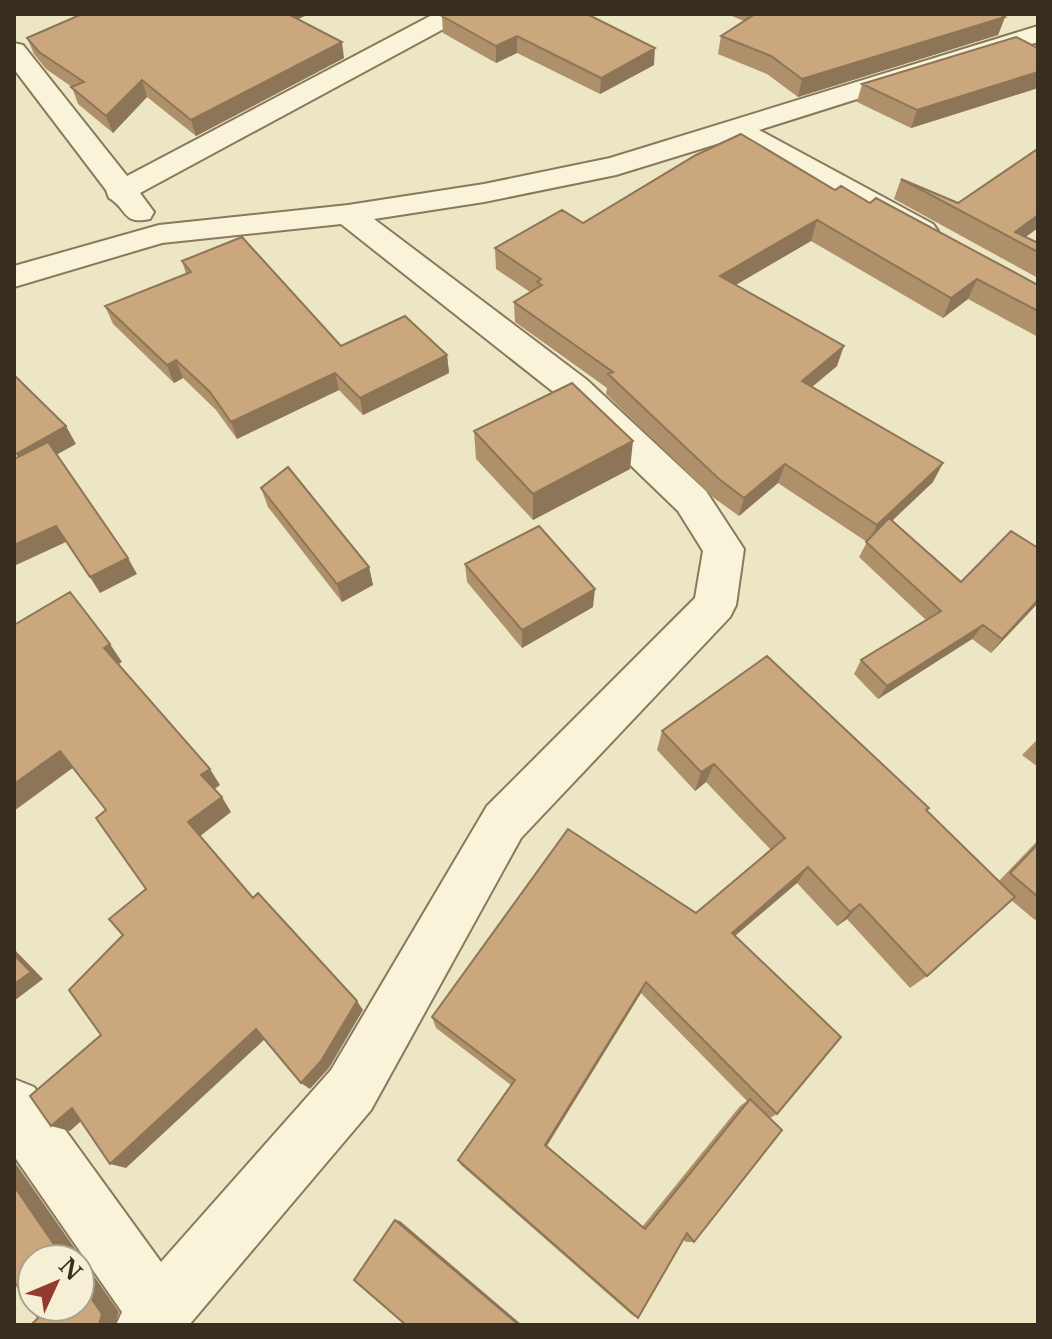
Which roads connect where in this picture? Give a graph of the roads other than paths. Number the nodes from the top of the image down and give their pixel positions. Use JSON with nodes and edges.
{"nodes":[{"id":1,"x":453,"y":14,"type":"edge"},
{"id":2,"x":1038,"y":34,"type":"edge"},
{"id":3,"x":14,"y":51,"type":"edge"},
{"id":4,"x":738,"y":130,"type":"junction"},
{"id":5,"x":120,"y":192,"type":"junction"},
{"id":6,"x":348,"y":214,"type":"junction"},
{"id":7,"x":159,"y":234,"type":"junction"},
{"id":8,"x":943,"y":243,"type":"edge"},
{"id":9,"x":14,"y":277,"type":"edge"},
{"id":10,"x":14,"y":1107,"type":"edge"},
{"id":11,"x":154,"y":1319,"type":"edge"}],
"edges":[{"from":1,"to":5,"type":"street"},
{"from":2,"to":4,"type":"street"},
{"from":3,"to":5,"type":"street"},
{"from":4,"to":6,"type":"street"},
{"from":4,"to":8,"type":"street"},
{"from":5,"to":7,"type":"street"},
{"from":6,"to":7,"type":"street"},
{"from":6,"to":11,"type":"street"},
{"from":7,"to":9,"type":"street"},
{"from":10,"to":11,"type":"street"}]}
